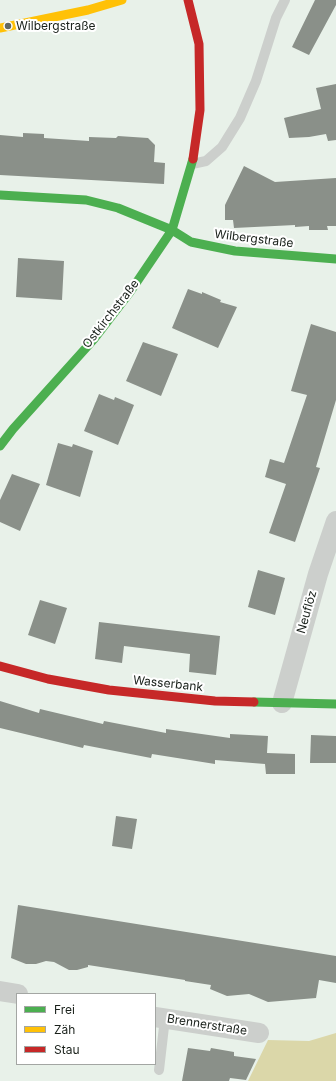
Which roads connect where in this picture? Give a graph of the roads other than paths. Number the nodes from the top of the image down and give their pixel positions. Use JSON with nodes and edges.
{"nodes":[{"id":1,"x":122,"y":0,"type":"edge"},
{"id":2,"x":188,"y":0,"type":"edge"},
{"id":3,"x":285,"y":0,"type":"edge"},
{"id":4,"x":0,"y":28,"type":"edge"},
{"id":5,"x":192,"y":164,"type":"junction"},
{"id":6,"x":0,"y":195,"type":"edge"},
{"id":7,"x":172,"y":230,"type":"junction"},
{"id":8,"x":336,"y":260,"type":"edge"},
{"id":9,"x":6,"y":428,"type":"edge"},
{"id":10,"x":0,"y":446,"type":"edge"},
{"id":11,"x":336,"y":521,"type":"edge"},
{"id":12,"x":0,"y":666,"type":"edge"},
{"id":13,"x":282,"y":703,"type":"junction"},
{"id":14,"x":336,"y":704,"type":"edge"},
{"id":15,"x":0,"y":991,"type":"edge"},
{"id":16,"x":16,"y":994,"type":"edge"},
{"id":17,"x":160,"y":1017,"type":"edge"},
{"id":18,"x":259,"y":1033,"type":"dead end"},
{"id":19,"x":159,"y":1070,"type":"dead end"}],
"edges":[{"from":1,"to":4,"type":"street"},
{"from":2,"to":5,"type":"street","name":"Ostkirchstraße"},
{"from":3,"to":5,"type":"lane"},
{"from":5,"to":7,"type":"street","name":"Ostkirchstraße"},
{"from":6,"to":7,"type":"street","name":"Wilbergstraße"},
{"from":7,"to":8,"type":"street","name":"Wilbergstraße"},
{"from":7,"to":9,"type":"street","name":"Ostkirchstraße"},
{"from":9,"to":10,"type":"street","name":"Ostkirchstraße"},
{"from":11,"to":13,"type":"street","name":"Neuflöz"},
{"from":12,"to":13,"type":"street","name":"Wasserbank"},
{"from":13,"to":14,"type":"street","name":"Wasserbank"},
{"from":15,"to":16,"type":"street"},
{"from":17,"to":18,"type":"street","name":"Brennerstraße"},
{"from":17,"to":19,"type":"lane"}]}
